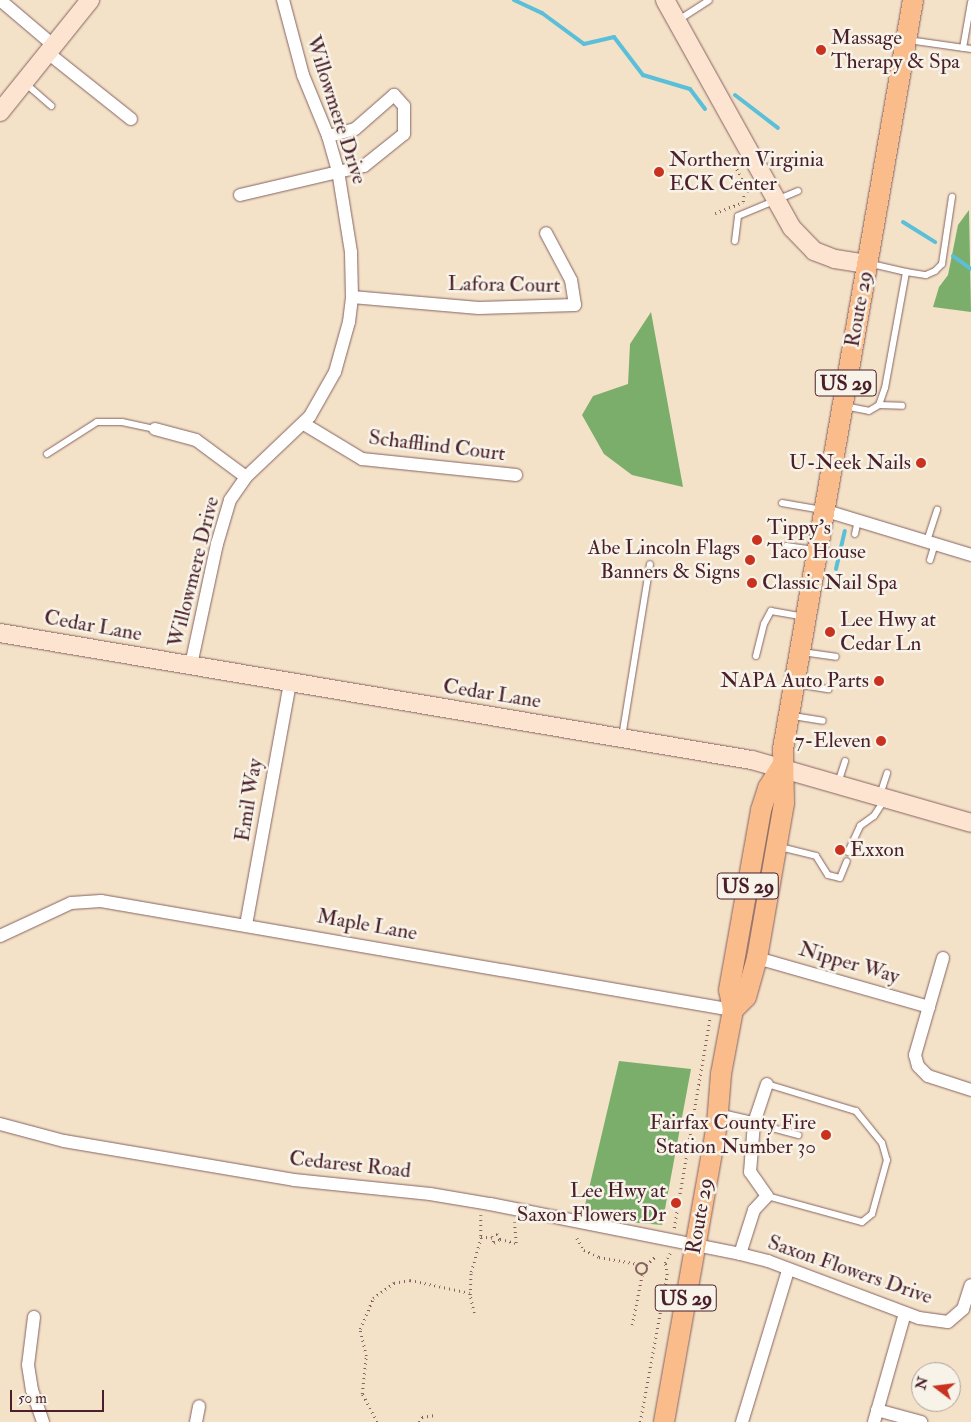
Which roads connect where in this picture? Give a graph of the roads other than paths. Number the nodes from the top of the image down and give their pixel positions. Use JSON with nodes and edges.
{"nodes":[{"id":1,"x":0,"y":0,"type":"edge"},
{"id":2,"x":90,"y":0,"type":"edge"},
{"id":3,"x":282,"y":0,"type":"edge"},
{"id":4,"x":665,"y":0,"type":"edge"},
{"id":5,"x":710,"y":0,"type":"edge"},
{"id":6,"x":913,"y":0,"type":"edge"},
{"id":7,"x":971,"y":2,"type":"edge"},
{"id":8,"x":676,"y":21,"type":"junction"},
{"id":9,"x":906,"y":40,"type":"junction"},
{"id":10,"x":963,"y":48,"type":"junction"},
{"id":11,"x":50,"y":49,"type":"junction"},
{"id":12,"x":971,"y":49,"type":"edge"},
{"id":13,"x":24,"y":82,"type":"junction"},
{"id":14,"x":51,"y":106,"type":"dead end"},
{"id":15,"x":0,"y":112,"type":"edge"},
{"id":16,"x":131,"y":119,"type":"dead end"},
{"id":17,"x":328,"y":136,"type":"junction"},
{"id":18,"x":338,"y":171,"type":"junction"},
{"id":19,"x":798,"y":190,"type":"dead end"},
{"id":20,"x":240,"y":195,"type":"dead end"},
{"id":21,"x":952,"y":197,"type":"dead end"},
{"id":22,"x":775,"y":200,"type":"junction"},
{"id":23,"x":546,"y":233,"type":"dead end"},
{"id":24,"x":735,"y":241,"type":"dead end"},
{"id":25,"x":867,"y":264,"type":"junction"},
{"id":26,"x":906,"y":272,"type":"junction"},
{"id":27,"x":352,"y":297,"type":"junction"},
{"id":28,"x":879,"y":405,"type":"junction"},
{"id":29,"x":842,"y":406,"type":"junction"},
{"id":30,"x":902,"y":406,"type":"dead end"},
{"id":31,"x":304,"y":424,"type":"junction"},
{"id":32,"x":155,"y":429,"type":"joint"},
{"id":33,"x":47,"y":454,"type":"dead end"},
{"id":34,"x":516,"y":475,"type":"dead end"},
{"id":35,"x":246,"y":477,"type":"junction"},
{"id":36,"x":782,"y":503,"type":"dead end"},
{"id":37,"x":823,"y":510,"type":"junction"},
{"id":38,"x":937,"y":510,"type":"dead end"},
{"id":39,"x":858,"y":520,"type":"junction"},
{"id":40,"x":855,"y":534,"type":"dead end"},
{"id":41,"x":931,"y":543,"type":"junction"},
{"id":42,"x":786,"y":546,"type":"dead end"},
{"id":43,"x":817,"y":551,"type":"junction"},
{"id":44,"x":971,"y":555,"type":"edge"},
{"id":45,"x":930,"y":560,"type":"dead end"},
{"id":46,"x":650,"y":564,"type":"dead end"},
{"id":47,"x":806,"y":617,"type":"junction"},
{"id":48,"x":0,"y":633,"type":"edge"},
{"id":49,"x":800,"y":652,"type":"junction"},
{"id":50,"x":756,"y":656,"type":"dead end"},
{"id":51,"x":836,"y":657,"type":"dead end"},
{"id":52,"x":191,"y":665,"type":"junction"},
{"id":53,"x":290,"y":682,"type":"junction"},
{"id":54,"x":795,"y":684,"type":"junction"},
{"id":55,"x":830,"y":689,"type":"dead end"},
{"id":56,"x":789,"y":715,"type":"junction"},
{"id":57,"x":823,"y":720,"type":"dead end"},
{"id":58,"x":622,"y":738,"type":"junction"},
{"id":59,"x":845,"y":761,"type":"dead end"},
{"id":60,"x":782,"y":766,"type":"junction"},
{"id":61,"x":887,"y":773,"type":"dead end"},
{"id":62,"x":838,"y":783,"type":"junction"},
{"id":63,"x":883,"y":796,"type":"junction"},
{"id":64,"x":971,"y":823,"type":"edge"},
{"id":65,"x":776,"y":846,"type":"junction"},
{"id":66,"x":848,"y":852,"type":"dead end"},
{"id":67,"x":847,"y":861,"type":"dead end"},
{"id":68,"x":246,"y":925,"type":"junction"},
{"id":69,"x":0,"y":936,"type":"edge"},
{"id":70,"x":757,"y":958,"type":"junction"},
{"id":71,"x":943,"y":958,"type":"dead end"},
{"id":72,"x":929,"y":1007,"type":"junction"},
{"id":73,"x":733,"y":1010,"type":"junction"},
{"id":74,"x":767,"y":1084,"type":"joint"},
{"id":75,"x":971,"y":1090,"type":"edge"},
{"id":76,"x":718,"y":1115,"type":"junction"},
{"id":77,"x":754,"y":1123,"type":"junction"},
{"id":78,"x":0,"y":1124,"type":"edge"},
{"id":79,"x":798,"y":1135,"type":"dead end"},
{"id":80,"x":767,"y":1196,"type":"junction"},
{"id":81,"x":695,"y":1246,"type":"junction"},
{"id":82,"x":740,"y":1254,"type":"junction"},
{"id":83,"x":788,"y":1271,"type":"junction"},
{"id":84,"x":971,"y":1285,"type":"edge"},
{"id":85,"x":905,"y":1313,"type":"junction"},
{"id":86,"x":34,"y":1317,"type":"dead end"},
{"id":87,"x":199,"y":1406,"type":"dead end"},
{"id":88,"x":876,"y":1416,"type":"edge"},
{"id":89,"x":43,"y":1422,"type":"edge"},
{"id":90,"x":196,"y":1422,"type":"edge"},
{"id":91,"x":664,"y":1422,"type":"edge"},
{"id":92,"x":742,"y":1422,"type":"edge"},
{"id":93,"x":922,"y":1422,"type":"edge"}],
"edges":[{"from":1,"to":11,"type":"street"},
{"from":2,"to":11,"type":"main road"},
{"from":3,"to":17,"type":"street","name":"Willowmere Drive"},
{"from":4,"to":8,"type":"main road"},
{"from":5,"to":8,"type":"lane"},
{"from":6,"to":9,"type":"main road","name":"Route 29","number":"US 29"},
{"from":7,"to":10,"type":"lane"},
{"from":8,"to":22,"type":"main road"},
{"from":9,"to":10,"type":"lane"},
{"from":9,"to":25,"type":"main road","name":"Route 29","number":"US 29"},
{"from":10,"to":12,"type":"lane"},
{"from":11,"to":13,"type":"main road"},
{"from":11,"to":16,"type":"street"},
{"from":13,"to":14,"type":"lane"},
{"from":13,"to":15,"type":"main road"},
{"from":17,"to":18,"type":"street","name":"Willowmere Drive"},
{"from":17,"to":18,"type":"street"},
{"from":18,"to":20,"type":"street"},
{"from":18,"to":27,"type":"street","name":"Willowmere Drive"},
{"from":19,"to":22,"type":"lane"},
{"from":21,"to":26,"type":"lane"},
{"from":22,"to":24,"type":"lane"},
{"from":22,"to":25,"type":"main road"},
{"from":23,"to":27,"type":"street","name":"Lafora Court"},
{"from":25,"to":26,"type":"lane"},
{"from":25,"to":29,"type":"main road","name":"Route 29","number":"US 29"},
{"from":26,"to":28,"type":"lane"},
{"from":27,"to":31,"type":"street","name":"Willowmere Drive"},
{"from":28,"to":29,"type":"lane"},
{"from":28,"to":30,"type":"lane"},
{"from":29,"to":37,"type":"main road","name":"Route 29","number":"US 29"},
{"from":31,"to":34,"type":"street","name":"Schafflind Court"},
{"from":31,"to":35,"type":"street","name":"Willowmere Drive"},
{"from":32,"to":33,"type":"lane"},
{"from":32,"to":35,"type":"street"},
{"from":35,"to":52,"type":"street","name":"Willowmere Drive"},
{"from":36,"to":37,"type":"lane"},
{"from":37,"to":39,"type":"street"},
{"from":37,"to":43,"type":"main road","name":"Route 29","number":"US 29"},
{"from":38,"to":41,"type":"lane"},
{"from":39,"to":40,"type":"lane"},
{"from":39,"to":41,"type":"street"},
{"from":41,"to":44,"type":"street"},
{"from":41,"to":45,"type":"lane"},
{"from":42,"to":43,"type":"lane"},
{"from":43,"to":47,"type":"main road","name":"Route 29","number":"US 29"},
{"from":46,"to":58,"type":"lane"},
{"from":47,"to":49,"type":"main road","name":"Route 29","number":"US 29"},
{"from":47,"to":50,"type":"lane"},
{"from":48,"to":52,"type":"main road","name":"Cedar Lane"},
{"from":49,"to":51,"type":"lane"},
{"from":49,"to":54,"type":"main road","name":"Route 29","number":"US 29"},
{"from":52,"to":53,"type":"main road","name":"Cedar Lane"},
{"from":53,"to":58,"type":"main road","name":"Cedar Lane"},
{"from":53,"to":68,"type":"street","name":"Emil Way"},
{"from":54,"to":55,"type":"lane"},
{"from":54,"to":56,"type":"main road","name":"Route 29","number":"US 29"},
{"from":56,"to":57,"type":"lane"},
{"from":56,"to":60,"type":"main road","name":"Route 29","number":"US 29"},
{"from":58,"to":60,"type":"main road","name":"Cedar Lane"},
{"from":59,"to":62,"type":"lane"},
{"from":60,"to":62,"type":"main road","name":"Cedar Lane"},
{"from":60,"to":65,"type":"main road","name":"Route 29","number":"US 29"},
{"from":60,"to":73,"type":"main road","name":"Route 29","number":"US 29"},
{"from":61,"to":63,"type":"lane"},
{"from":62,"to":63,"type":"main road","name":"Cedar Lane"},
{"from":63,"to":64,"type":"main road","name":"Cedar Lane"},
{"from":63,"to":66,"type":"lane"},
{"from":65,"to":67,"type":"lane"},
{"from":65,"to":70,"type":"main road","name":"Route 29","number":"US 29"},
{"from":68,"to":69,"type":"street","name":"Maple Lane"},
{"from":68,"to":73,"type":"street","name":"Maple Lane"},
{"from":70,"to":72,"type":"street","name":"Nipper Way"},
{"from":70,"to":73,"type":"main road","name":"Route 29","number":"US 29"},
{"from":71,"to":72,"type":"street"},
{"from":72,"to":75,"type":"street"},
{"from":73,"to":76,"type":"main road","name":"Route 29","number":"US 29"},
{"from":74,"to":77,"type":"street"},
{"from":74,"to":80,"type":"lane"},
{"from":76,"to":77,"type":"street"},
{"from":76,"to":81,"type":"main road","name":"Route 29","number":"US 29"},
{"from":77,"to":79,"type":"lane"},
{"from":77,"to":80,"type":"street"},
{"from":78,"to":81,"type":"street","name":"Cedarest Road"},
{"from":80,"to":82,"type":"street"},
{"from":81,"to":82,"type":"street","name":"Saxon Flowers Drive"},
{"from":81,"to":91,"type":"main road","name":"Route 29","number":"US 29"},
{"from":82,"to":83,"type":"street","name":"Saxon Flowers Drive"},
{"from":83,"to":85,"type":"street","name":"Saxon Flowers Drive"},
{"from":83,"to":92,"type":"street"},
{"from":84,"to":85,"type":"street","name":"Saxon Flowers Drive"},
{"from":85,"to":88,"type":"street"},
{"from":86,"to":89,"type":"street"},
{"from":87,"to":90,"type":"street"},
{"from":88,"to":93,"type":"street"}]}
